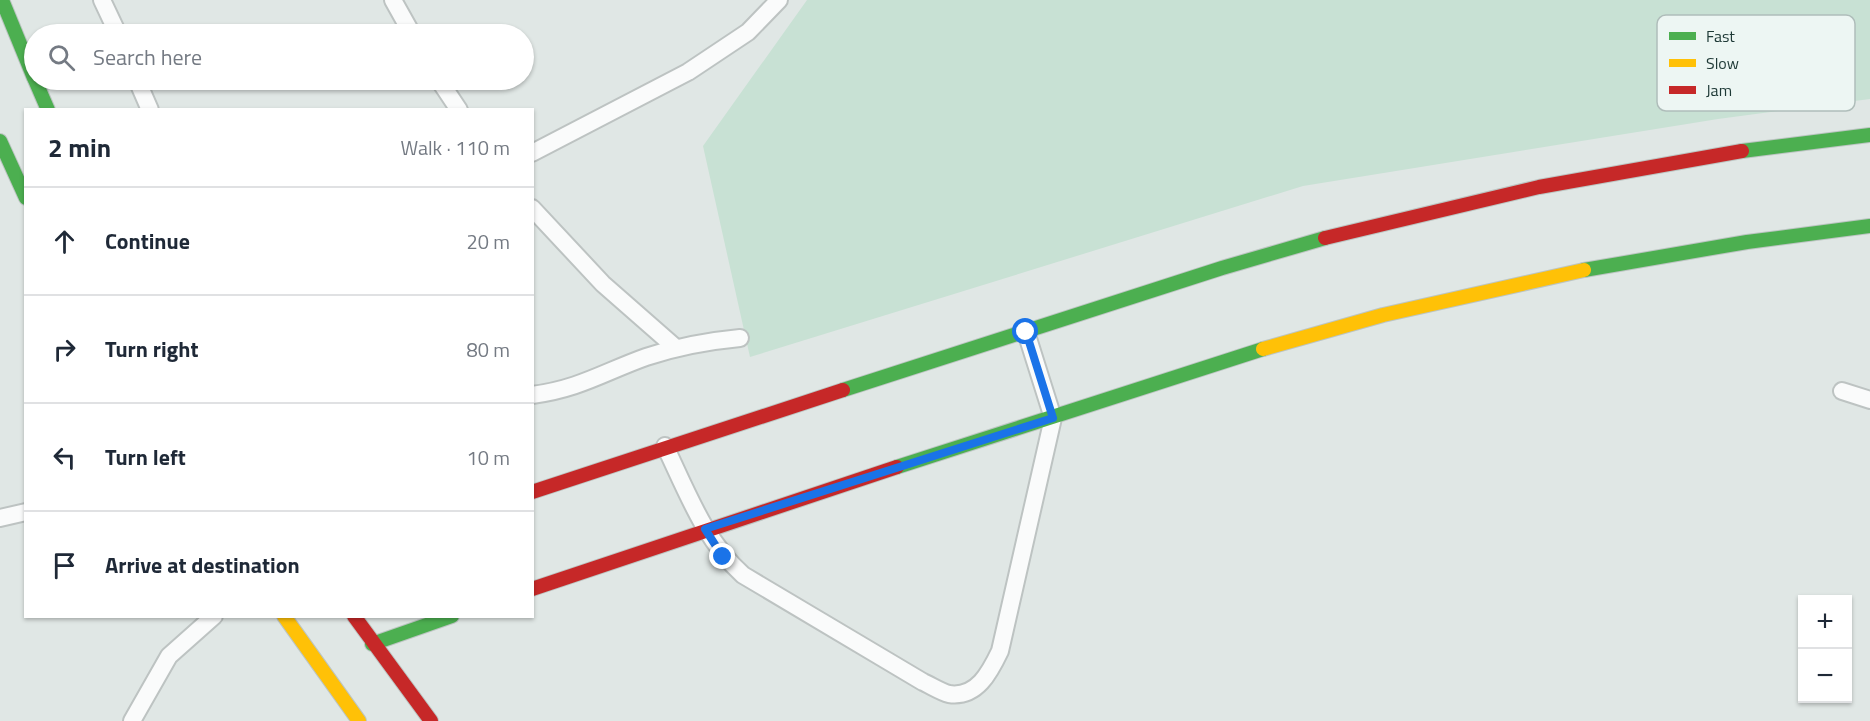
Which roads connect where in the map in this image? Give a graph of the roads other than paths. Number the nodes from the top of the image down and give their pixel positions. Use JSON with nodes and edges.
{"nodes":[{"id":1,"x":2,"y":0,"type":"edge"},
{"id":2,"x":102,"y":0,"type":"edge"},
{"id":3,"x":393,"y":0,"type":"edge"},
{"id":4,"x":779,"y":0,"type":"edge"},
{"id":5,"x":113,"y":24,"type":"edge"},
{"id":6,"x":406,"y":24,"type":"edge"},
{"id":7,"x":24,"y":53,"type":"edge"},
{"id":8,"x":40,"y":90,"type":"edge"},
{"id":9,"x":141,"y":90,"type":"edge"},
{"id":10,"x":446,"y":90,"type":"edge"},
{"id":11,"x":47,"y":108,"type":"edge"},
{"id":12,"x":149,"y":108,"type":"edge"},
{"id":13,"x":458,"y":108,"type":"edge"},
{"id":14,"x":1870,"y":135,"type":"edge"},
{"id":15,"x":0,"y":141,"type":"edge"},
{"id":16,"x":534,"y":152,"type":"edge"},
{"id":17,"x":24,"y":194,"type":"edge"},
{"id":18,"x":534,"y":210,"type":"edge"},
{"id":19,"x":1870,"y":226,"type":"edge"},
{"id":20,"x":1026,"y":332,"type":"junction"},
{"id":21,"x":740,"y":338,"type":"dead end"},
{"id":22,"x":676,"y":348,"type":"junction"},
{"id":23,"x":1842,"y":391,"type":"dead end"},
{"id":24,"x":534,"y":395,"type":"edge"},
{"id":25,"x":1870,"y":400,"type":"edge"},
{"id":26,"x":1053,"y":418,"type":"junction"},
{"id":27,"x":665,"y":446,"type":"junction"},
{"id":28,"x":534,"y":491,"type":"edge"},
{"id":29,"x":24,"y":512,"type":"edge"},
{"id":30,"x":0,"y":518,"type":"edge"},
{"id":31,"x":705,"y":529,"type":"junction"},
{"id":32,"x":534,"y":588,"type":"edge"},
{"id":33,"x":212,"y":618,"type":"edge"},
{"id":34,"x":285,"y":618,"type":"edge"},
{"id":35,"x":355,"y":618,"type":"edge"},
{"id":36,"x":446,"y":618,"type":"edge"},
{"id":37,"x":372,"y":644,"type":"junction"},
{"id":38,"x":132,"y":721,"type":"edge"},
{"id":39,"x":359,"y":721,"type":"edge"},
{"id":40,"x":431,"y":721,"type":"edge"}],
"edges":[{"from":1,"to":7,"type":"main road"},
{"from":2,"to":5,"type":"lane"},
{"from":3,"to":6,"type":"lane"},
{"from":4,"to":16,"type":"lane"},
{"from":8,"to":11,"type":"main road"},
{"from":9,"to":12,"type":"lane"},
{"from":10,"to":13,"type":"lane"},
{"from":14,"to":20,"type":"main road"},
{"from":15,"to":17,"type":"main road"},
{"from":18,"to":22,"type":"lane"},
{"from":19,"to":26,"type":"main road"},
{"from":20,"to":26,"type":"lane"},
{"from":20,"to":27,"type":"main road"},
{"from":21,"to":22,"type":"lane"},
{"from":22,"to":24,"type":"lane"},
{"from":23,"to":25,"type":"lane"},
{"from":26,"to":31,"type":"main road"},
{"from":26,"to":31,"type":"lane"},
{"from":27,"to":28,"type":"main road"},
{"from":27,"to":31,"type":"lane"},
{"from":29,"to":30,"type":"lane"},
{"from":31,"to":32,"type":"main road"},
{"from":33,"to":38,"type":"lane"},
{"from":34,"to":39,"type":"main road"},
{"from":35,"to":37,"type":"main road"},
{"from":36,"to":37,"type":"main road"},
{"from":37,"to":40,"type":"main road"}]}
